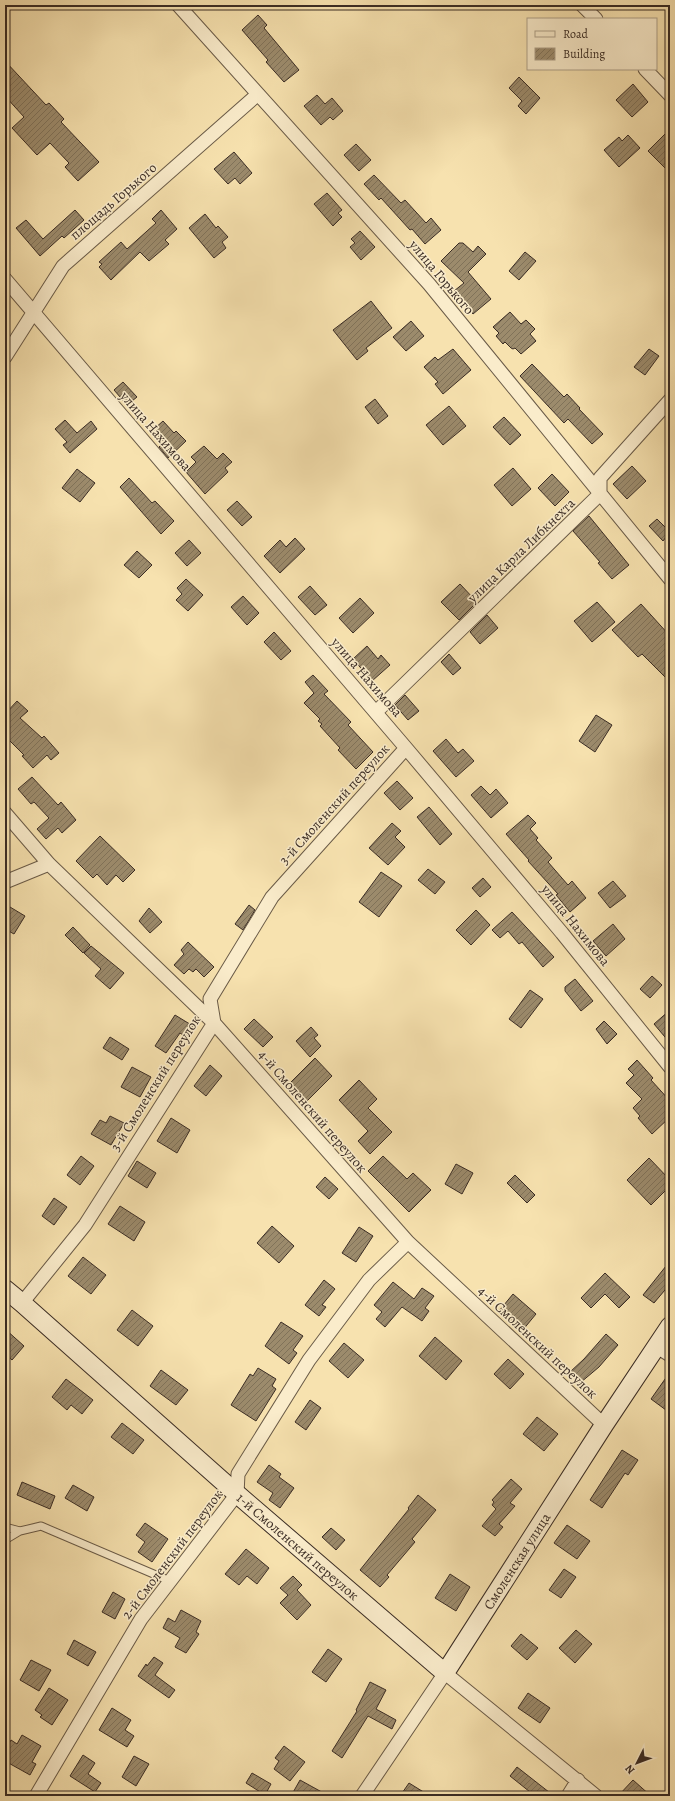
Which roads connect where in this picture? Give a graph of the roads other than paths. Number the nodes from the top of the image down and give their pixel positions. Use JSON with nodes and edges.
{"nodes":[{"id":1,"x":178,"y":5,"type":"edge"},
{"id":2,"x":582,"y":5,"type":"edge"},
{"id":3,"x":595,"y":18,"type":"edge"},
{"id":4,"x":646,"y":70,"type":"edge"},
{"id":5,"x":258,"y":94,"type":"junction"},
{"id":6,"x":670,"y":95,"type":"edge"},
{"id":7,"x":5,"y":279,"type":"edge"},
{"id":8,"x":33,"y":313,"type":"junction"},
{"id":9,"x":5,"y":357,"type":"edge"},
{"id":10,"x":670,"y":400,"type":"edge"},
{"id":11,"x":600,"y":494,"type":"junction"},
{"id":12,"x":670,"y":579,"type":"edge"},
{"id":13,"x":376,"y":712,"type":"junction"},
{"id":14,"x":406,"y":748,"type":"junction"},
{"id":15,"x":5,"y":813,"type":"edge"},
{"id":16,"x":49,"y":864,"type":"junction"},
{"id":17,"x":5,"y":882,"type":"edge"},
{"id":18,"x":214,"y":1023,"type":"junction"},
{"id":19,"x":670,"y":1067,"type":"edge"},
{"id":20,"x":408,"y":1242,"type":"junction"},
{"id":21,"x":5,"y":1289,"type":"edge"},
{"id":22,"x":22,"y":1302,"type":"junction"},
{"id":23,"x":670,"y":1326,"type":"edge"},
{"id":24,"x":663,"y":1351,"type":"edge"},
{"id":25,"x":604,"y":1425,"type":"junction"},
{"id":26,"x":238,"y":1494,"type":"junction"},
{"id":27,"x":5,"y":1527,"type":"edge"},
{"id":28,"x":20,"y":1531,"type":"junction"},
{"id":29,"x":5,"y":1540,"type":"edge"},
{"id":30,"x":170,"y":1581,"type":"junction"},
{"id":31,"x":445,"y":1672,"type":"junction"},
{"id":32,"x":578,"y":1780,"type":"junction"},
{"id":33,"x":36,"y":1796,"type":"edge"},
{"id":34,"x":362,"y":1796,"type":"edge"},
{"id":35,"x":568,"y":1796,"type":"edge"},
{"id":36,"x":596,"y":1796,"type":"edge"}],
"edges":[{"from":1,"to":5,"type":"street","name":"улица Горького"},
{"from":2,"to":3,"type":"street"},
{"from":4,"to":6,"type":"street"},
{"from":5,"to":8,"type":"street","name":"площадь Горького"},
{"from":5,"to":11,"type":"street","name":"улица Горького"},
{"from":7,"to":8,"type":"street"},
{"from":8,"to":9,"type":"street","name":"площадь Горького"},
{"from":8,"to":13,"type":"street","name":"улица Нахимова"},
{"from":10,"to":11,"type":"street"},
{"from":11,"to":12,"type":"street","name":"улица Горького"},
{"from":11,"to":13,"type":"street","name":"улица Карла Либкнехта"},
{"from":13,"to":14,"type":"street","name":"улица Нахимова"},
{"from":14,"to":18,"type":"street","name":"3-й Смоленский переулок"},
{"from":14,"to":19,"type":"street","name":"улица Нахимова"},
{"from":15,"to":16,"type":"street","name":"4-й Смоленский переулок"},
{"from":16,"to":17,"type":"street"},
{"from":16,"to":18,"type":"street","name":"4-й Смоленский переулок"},
{"from":18,"to":20,"type":"street","name":"4-й Смоленский переулок"},
{"from":18,"to":22,"type":"street","name":"3-й Смоленский переулок"},
{"from":20,"to":25,"type":"street","name":"4-й Смоленский переулок"},
{"from":20,"to":26,"type":"street","name":"2-й Смоленский переулок"},
{"from":21,"to":22,"type":"street","name":"1-й Смоленский переулок"},
{"from":22,"to":26,"type":"street","name":"1-й Смоленский переулок"},
{"from":23,"to":24,"type":"street","name":"Смоленская улица"},
{"from":24,"to":25,"type":"street","name":"Смоленская улица"},
{"from":25,"to":31,"type":"street","name":"Смоленская улица"},
{"from":26,"to":30,"type":"street","name":"2-й Смоленский переулок"},
{"from":26,"to":31,"type":"street","name":"1-й Смоленский переулок"},
{"from":27,"to":28,"type":"lane"},
{"from":28,"to":29,"type":"lane"},
{"from":28,"to":30,"type":"lane"},
{"from":30,"to":33,"type":"street","name":"2-й Смоленский переулок"},
{"from":31,"to":32,"type":"street","name":"1-й Смоленский переулок"},
{"from":31,"to":34,"type":"street","name":"Смоленская улица"},
{"from":32,"to":35,"type":"street"},
{"from":32,"to":36,"type":"street","name":"1-й Смоленский переулок"}]}
